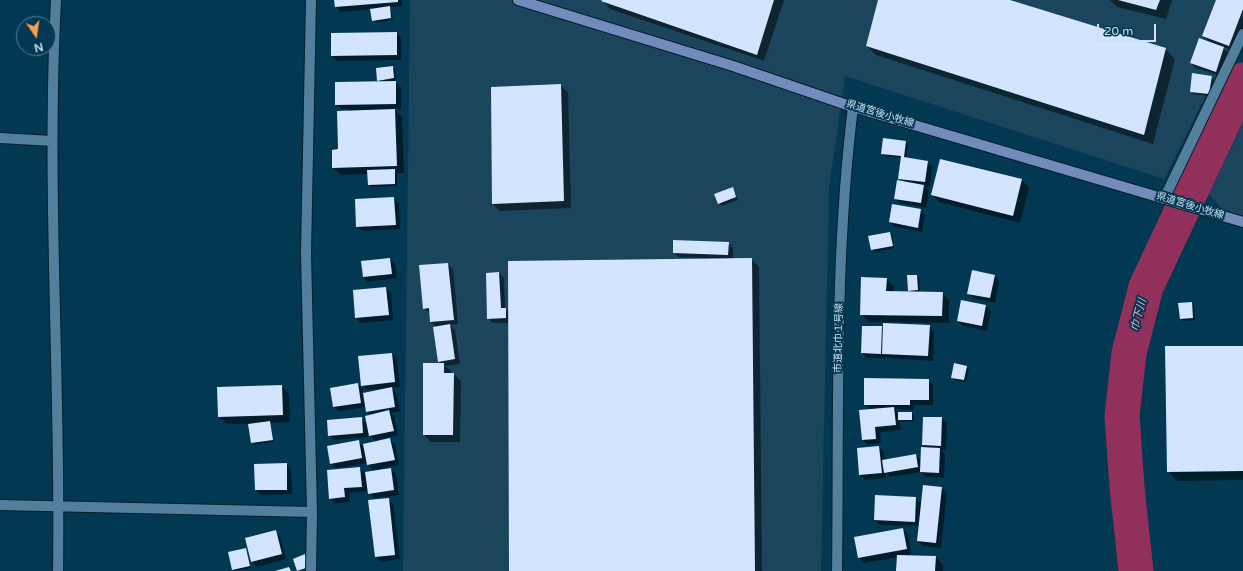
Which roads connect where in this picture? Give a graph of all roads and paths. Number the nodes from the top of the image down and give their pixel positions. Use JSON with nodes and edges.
{"nodes":[{"id":1,"x":56,"y":0,"type":"edge"},
{"id":2,"x":311,"y":0,"type":"edge"},
{"id":3,"x":518,"y":0,"type":"edge"},
{"id":4,"x":1243,"y":34,"type":"edge"},
{"id":5,"x":854,"y":107,"type":"junction"},
{"id":6,"x":0,"y":138,"type":"edge"},
{"id":7,"x":52,"y":140,"type":"junction"},
{"id":8,"x":1164,"y":199,"type":"junction"},
{"id":9,"x":1243,"y":222,"type":"edge"},
{"id":10,"x":0,"y":505,"type":"edge"},
{"id":11,"x":59,"y":506,"type":"junction"},
{"id":12,"x":312,"y":512,"type":"junction"},
{"id":13,"x":58,"y":571,"type":"edge"},
{"id":14,"x":311,"y":571,"type":"edge"},
{"id":15,"x":837,"y":571,"type":"edge"}],
"edges":[{"from":1,"to":7,"type":"street"},
{"from":2,"to":12,"type":"street"},
{"from":3,"to":5,"type":"main road","name":"県道宮後小牧線"},
{"from":4,"to":8,"type":"street"},
{"from":5,"to":8,"type":"main road","name":"県道宮後小牧線"},
{"from":5,"to":15,"type":"street","name":"市道北巾１号線"},
{"from":6,"to":7,"type":"street"},
{"from":7,"to":11,"type":"street"},
{"from":8,"to":9,"type":"main road","name":"県道宮後小牧線"},
{"from":10,"to":11,"type":"street"},
{"from":11,"to":12,"type":"street"},
{"from":11,"to":13,"type":"street"},
{"from":12,"to":14,"type":"street"}]}
